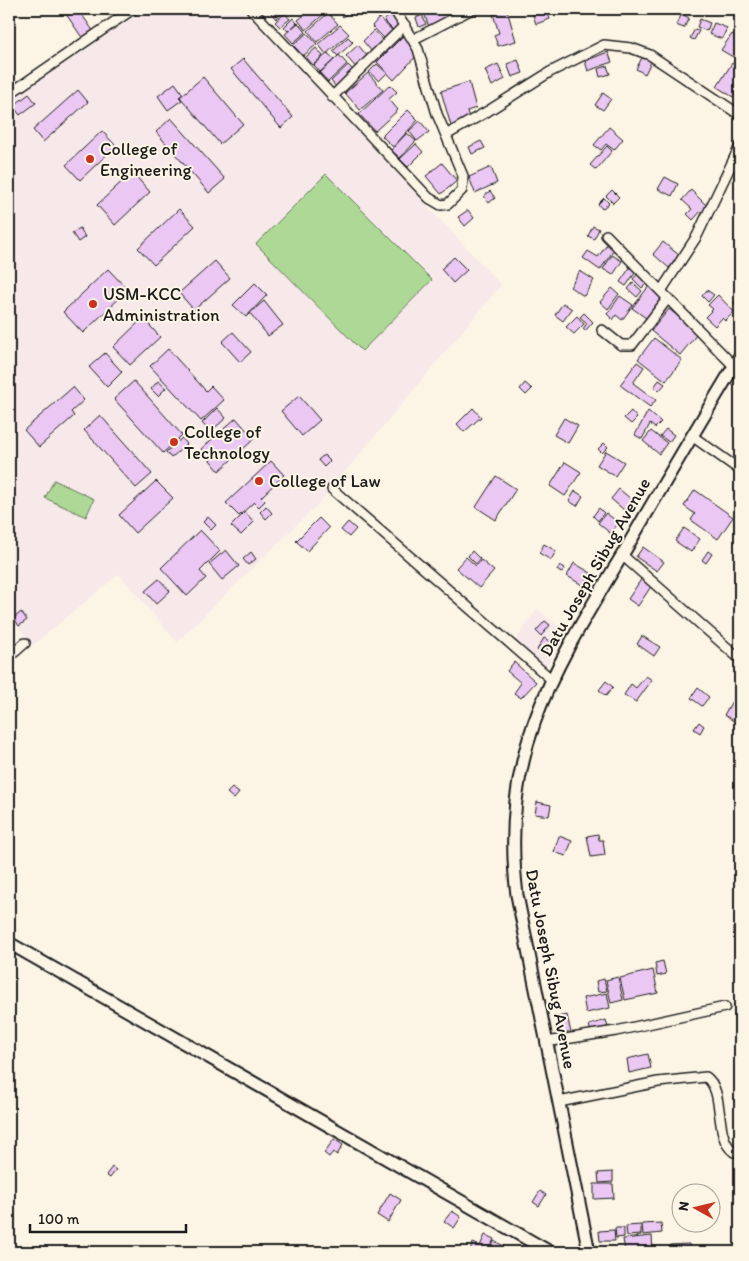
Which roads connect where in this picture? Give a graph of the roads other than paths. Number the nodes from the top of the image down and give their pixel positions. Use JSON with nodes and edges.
{"nodes":[{"id":1,"x":133,"y":9,"type":"edge"},
{"id":2,"x":251,"y":9,"type":"edge"},
{"id":3,"x":394,"y":9,"type":"edge"},
{"id":4,"x":472,"y":9,"type":"edge"},
{"id":5,"x":405,"y":25,"type":"junction"},
{"id":6,"x":414,"y":39,"type":"junction"},
{"id":7,"x":9,"y":94,"type":"edge"},
{"id":8,"x":332,"y":97,"type":"junction"},
{"id":9,"x":740,"y":115,"type":"edge"},
{"id":10,"x":446,"y":135,"type":"junction"},
{"id":11,"x":740,"y":146,"type":"edge"},
{"id":12,"x":606,"y":235,"type":"dead end"},
{"id":13,"x":664,"y":295,"type":"junction"},
{"id":14,"x":602,"y":330,"type":"dead end"},
{"id":15,"x":737,"y":361,"type":"edge"},
{"id":16,"x":692,"y":436,"type":"junction"},
{"id":17,"x":740,"y":470,"type":"edge"},
{"id":18,"x":332,"y":489,"type":"dead end"},
{"id":19,"x":622,"y":554,"type":"junction"},
{"id":20,"x":25,"y":643,"type":"dead end"},
{"id":21,"x":9,"y":657,"type":"edge"},
{"id":22,"x":740,"y":659,"type":"edge"},
{"id":23,"x":551,"y":679,"type":"junction"},
{"id":24,"x":9,"y":943,"type":"edge"},
{"id":25,"x":725,"y":1007,"type":"dead end"},
{"id":26,"x":546,"y":1042,"type":"junction"},
{"id":27,"x":559,"y":1102,"type":"junction"},
{"id":28,"x":740,"y":1152,"type":"edge"},
{"id":29,"x":550,"y":1252,"type":"edge"},
{"id":30,"x":589,"y":1252,"type":"edge"}],
"edges":[{"from":1,"to":7,"type":"street"},
{"from":2,"to":8,"type":"street"},
{"from":3,"to":5,"type":"street"},
{"from":4,"to":6,"type":"street"},
{"from":5,"to":6,"type":"street"},
{"from":5,"to":8,"type":"street"},
{"from":6,"to":10,"type":"street"},
{"from":8,"to":10,"type":"street"},
{"from":9,"to":10,"type":"street"},
{"from":11,"to":13,"type":"street"},
{"from":12,"to":13,"type":"street"},
{"from":13,"to":14,"type":"street"},
{"from":13,"to":15,"type":"street"},
{"from":15,"to":16,"type":"main road","name":"Datu Joseph Sibug Avenue"},
{"from":16,"to":17,"type":"street"},
{"from":16,"to":19,"type":"main road","name":"Datu Joseph Sibug Avenue"},
{"from":18,"to":23,"type":"street"},
{"from":19,"to":22,"type":"street"},
{"from":19,"to":23,"type":"main road","name":"Datu Joseph Sibug Avenue"},
{"from":20,"to":21,"type":"street"},
{"from":23,"to":26,"type":"main road","name":"Datu Joseph Sibug Avenue"},
{"from":24,"to":29,"type":"main road"},
{"from":25,"to":26,"type":"street"},
{"from":26,"to":27,"type":"main road","name":"Datu Joseph Sibug Avenue"},
{"from":27,"to":28,"type":"street"},
{"from":27,"to":30,"type":"main road","name":"Datu Joseph Sibug Avenue"}]}
